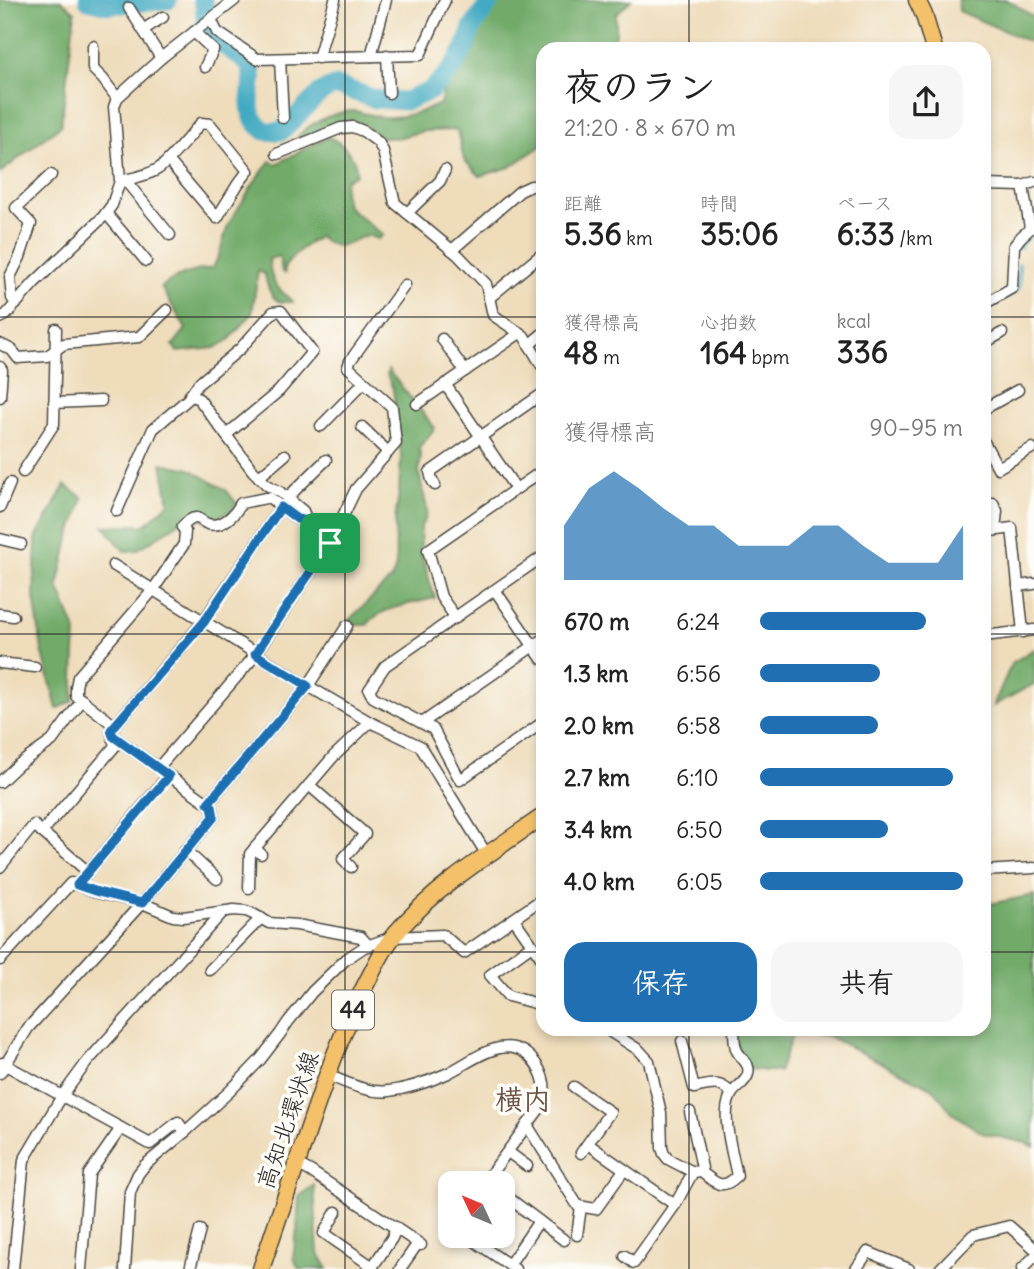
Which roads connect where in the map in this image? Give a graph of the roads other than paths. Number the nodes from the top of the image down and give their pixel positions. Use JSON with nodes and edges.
{"nodes":[{"id":1,"x":235,"y":0,"type":"edge"},
{"id":2,"x":335,"y":0,"type":"edge"},
{"id":3,"x":386,"y":0,"type":"edge"},
{"id":4,"x":445,"y":0,"type":"edge"},
{"id":5,"x":917,"y":0,"type":"edge"},
{"id":6,"x":129,"y":8,"type":"dead end"},
{"id":7,"x":163,"y":17,"type":"dead end"},
{"id":8,"x":203,"y":25,"type":"junction"},
{"id":9,"x":143,"y":30,"type":"junction"},
{"id":10,"x":932,"y":42,"type":"edge"},
{"id":11,"x":93,"y":46,"type":"dead end"},
{"id":12,"x":387,"y":55,"type":"junction"},
{"id":13,"x":371,"y":56,"type":"junction"},
{"id":14,"x":161,"y":58,"type":"junction"},
{"id":15,"x":318,"y":58,"type":"junction"},
{"id":16,"x":280,"y":59,"type":"junction"},
{"id":17,"x":205,"y":67,"type":"dead end"},
{"id":18,"x":388,"y":93,"type":"dead end"},
{"id":19,"x":117,"y":98,"type":"junction"},
{"id":20,"x":282,"y":118,"type":"dead end"},
{"id":21,"x":277,"y":154,"type":"dead end"},
{"id":22,"x":167,"y":160,"type":"junction"},
{"id":23,"x":445,"y":170,"type":"dead end"},
{"id":24,"x":51,"y":175,"type":"dead end"},
{"id":25,"x":123,"y":181,"type":"junction"},
{"id":26,"x":1034,"y":182,"type":"edge"},
{"id":27,"x":991,"y":185,"type":"edge"},
{"id":28,"x":536,"y":186,"type":"edge"},
{"id":29,"x":1023,"y":186,"type":"junction"},
{"id":30,"x":106,"y":213,"type":"junction"},
{"id":31,"x":407,"y":213,"type":"junction"},
{"id":32,"x":1032,"y":227,"type":"edge"},
{"id":33,"x":170,"y":235,"type":"dead end"},
{"id":34,"x":452,"y":250,"type":"junction"},
{"id":35,"x":536,"y":259,"type":"edge"},
{"id":36,"x":146,"y":261,"type":"dead end"},
{"id":37,"x":405,"y":285,"type":"dead end"},
{"id":38,"x":489,"y":298,"type":"junction"},
{"id":39,"x":991,"y":300,"type":"edge"},
{"id":40,"x":16,"y":304,"type":"junction"},
{"id":41,"x":167,"y":310,"type":"dead end"},
{"id":42,"x":0,"y":318,"type":"edge"},
{"id":43,"x":56,"y":329,"type":"dead end"},
{"id":44,"x":520,"y":333,"type":"junction"},
{"id":45,"x":1002,"y":333,"type":"dead end"},
{"id":46,"x":442,"y":339,"type":"dead end"},
{"id":47,"x":536,"y":339,"type":"edge"},
{"id":48,"x":991,"y":339,"type":"edge"},
{"id":49,"x":0,"y":344,"type":"edge"},
{"id":50,"x":529,"y":345,"type":"junction"},
{"id":51,"x":55,"y":350,"type":"junction"},
{"id":52,"x":536,"y":356,"type":"edge"},
{"id":53,"x":0,"y":367,"type":"edge"},
{"id":54,"x":465,"y":371,"type":"junction"},
{"id":55,"x":364,"y":382,"type":"junction"},
{"id":56,"x":445,"y":384,"type":"junction"},
{"id":57,"x":1018,"y":390,"type":"dead end"},
{"id":58,"x":190,"y":395,"type":"junction"},
{"id":59,"x":0,"y":397,"type":"edge"},
{"id":60,"x":536,"y":398,"type":"edge"},
{"id":61,"x":101,"y":401,"type":"dead end"},
{"id":62,"x":54,"y":403,"type":"junction"},
{"id":63,"x":417,"y":404,"type":"dead end"},
{"id":64,"x":991,"y":405,"type":"edge"},
{"id":65,"x":321,"y":426,"type":"dead end"},
{"id":66,"x":362,"y":427,"type":"dead end"},
{"id":67,"x":226,"y":435,"type":"junction"},
{"id":68,"x":481,"y":437,"type":"junction"},
{"id":69,"x":1032,"y":448,"type":"dead end"},
{"id":70,"x":388,"y":452,"type":"junction"},
{"id":71,"x":285,"y":456,"type":"dead end"},
{"id":72,"x":991,"y":457,"type":"edge"},
{"id":73,"x":326,"y":460,"type":"dead end"},
{"id":74,"x":23,"y":472,"type":"dead end"},
{"id":75,"x":536,"y":475,"type":"edge"},
{"id":76,"x":259,"y":477,"type":"junction"},
{"id":77,"x":10,"y":483,"type":"dead end"},
{"id":78,"x":435,"y":485,"type":"dead end"},
{"id":79,"x":516,"y":489,"type":"junction"},
{"id":80,"x":284,"y":502,"type":"junction"},
{"id":81,"x":993,"y":503,"type":"dead end"},
{"id":82,"x":0,"y":507,"type":"edge"},
{"id":83,"x":117,"y":511,"type":"dead end"},
{"id":84,"x":991,"y":526,"type":"edge"},
{"id":85,"x":991,"y":531,"type":"edge"},
{"id":86,"x":0,"y":539,"type":"edge"},
{"id":87,"x":330,"y":543,"type":"junction"},
{"id":88,"x":21,"y":544,"type":"dead end"},
{"id":89,"x":536,"y":561,"type":"edge"},
{"id":90,"x":113,"y":565,"type":"dead end"},
{"id":91,"x":1034,"y":584,"type":"edge"},
{"id":92,"x":1018,"y":586,"type":"junction"},
{"id":93,"x":153,"y":590,"type":"junction"},
{"id":94,"x":495,"y":590,"type":"junction"},
{"id":95,"x":0,"y":614,"type":"edge"},
{"id":96,"x":13,"y":615,"type":"dead end"},
{"id":97,"x":456,"y":618,"type":"junction"},
{"id":98,"x":204,"y":622,"type":"junction"},
{"id":99,"x":346,"y":626,"type":"dead end"},
{"id":100,"x":1029,"y":631,"type":"edge"},
{"id":101,"x":991,"y":635,"type":"edge"},
{"id":102,"x":536,"y":641,"type":"edge"},
{"id":103,"x":536,"y":644,"type":"edge"},
{"id":104,"x":255,"y":654,"type":"junction"},
{"id":105,"x":0,"y":663,"type":"edge"},
{"id":106,"x":35,"y":667,"type":"dead end"},
{"id":107,"x":308,"y":686,"type":"junction"},
{"id":108,"x":82,"y":700,"type":"junction"},
{"id":109,"x":370,"y":722,"type":"junction"},
{"id":110,"x":422,"y":723,"type":"junction"},
{"id":111,"x":536,"y":727,"type":"edge"},
{"id":112,"x":114,"y":731,"type":"junction"},
{"id":113,"x":158,"y":768,"type":"junction"},
{"id":114,"x":169,"y":776,"type":"junction"},
{"id":115,"x":0,"y":782,"type":"edge"},
{"id":116,"x":309,"y":785,"type":"junction"},
{"id":117,"x":208,"y":803,"type":"junction"},
{"id":118,"x":536,"y":821,"type":"edge"},
{"id":119,"x":42,"y":832,"type":"junction"},
{"id":120,"x":186,"y":850,"type":"junction"},
{"id":121,"x":487,"y":855,"type":"junction"},
{"id":122,"x":0,"y":867,"type":"edge"},
{"id":123,"x":351,"y":867,"type":"dead end"},
{"id":124,"x":1034,"y":868,"type":"edge"},
{"id":125,"x":991,"y":871,"type":"edge"},
{"id":126,"x":88,"y":872,"type":"junction"},
{"id":127,"x":217,"y":879,"type":"dead end"},
{"id":128,"x":77,"y":885,"type":"junction"},
{"id":129,"x":249,"y":888,"type":"dead end"},
{"id":130,"x":142,"y":903,"type":"junction"},
{"id":131,"x":536,"y":903,"type":"edge"},
{"id":132,"x":223,"y":912,"type":"junction"},
{"id":133,"x":261,"y":918,"type":"junction"},
{"id":134,"x":514,"y":919,"type":"junction"},
{"id":135,"x":392,"y":937,"type":"junction"},
{"id":136,"x":532,"y":945,"type":"junction"},
{"id":137,"x":369,"y":946,"type":"junction"},
{"id":138,"x":536,"y":951,"type":"edge"},
{"id":139,"x":0,"y":960,"type":"edge"},
{"id":140,"x":210,"y":970,"type":"dead end"},
{"id":141,"x":536,"y":1003,"type":"edge"},
{"id":142,"x":616,"y":1036,"type":"edge"},
{"id":143,"x":735,"y":1036,"type":"edge"},
{"id":144,"x":682,"y":1041,"type":"dead end"},
{"id":145,"x":2,"y":1067,"type":"edge"},
{"id":146,"x":327,"y":1075,"type":"junction"},
{"id":147,"x":574,"y":1087,"type":"dead end"},
{"id":148,"x":731,"y":1093,"type":"junction"},
{"id":149,"x":62,"y":1096,"type":"junction"},
{"id":150,"x":690,"y":1112,"type":"dead end"},
{"id":151,"x":527,"y":1125,"type":"junction"},
{"id":152,"x":121,"y":1128,"type":"junction"},
{"id":153,"x":185,"y":1132,"type":"junction"},
{"id":154,"x":508,"y":1152,"type":"junction"},
{"id":155,"x":297,"y":1164,"type":"junction"},
{"id":156,"x":527,"y":1166,"type":"dead end"},
{"id":157,"x":624,"y":1170,"type":"junction"},
{"id":158,"x":494,"y":1171,"type":"edge"},
{"id":159,"x":697,"y":1172,"type":"junction"},
{"id":160,"x":515,"y":1203,"type":"edge"},
{"id":161,"x":675,"y":1205,"type":"junction"},
{"id":162,"x":581,"y":1207,"type":"junction"},
{"id":163,"x":336,"y":1212,"type":"dead end"},
{"id":164,"x":539,"y":1221,"type":"junction"},
{"id":165,"x":396,"y":1227,"type":"junction"},
{"id":166,"x":200,"y":1230,"type":"dead end"},
{"id":167,"x":578,"y":1235,"type":"dead end"},
{"id":168,"x":564,"y":1240,"type":"dead end"},
{"id":169,"x":484,"y":1248,"type":"edge"},
{"id":170,"x":1034,"y":1248,"type":"edge"},
{"id":171,"x":625,"y":1256,"type":"dead end"},
{"id":172,"x":1034,"y":1257,"type":"edge"},
{"id":173,"x":512,"y":1267,"type":"edge"},
{"id":174,"x":372,"y":1268,"type":"edge"},
{"id":175,"x":1024,"y":1268,"type":"edge"},
{"id":176,"x":13,"y":1269,"type":"edge"},
{"id":177,"x":81,"y":1269,"type":"edge"},
{"id":178,"x":125,"y":1269,"type":"edge"},
{"id":179,"x":190,"y":1269,"type":"edge"},
{"id":180,"x":261,"y":1269,"type":"edge"},
{"id":181,"x":400,"y":1269,"type":"edge"},
{"id":182,"x":856,"y":1269,"type":"edge"},
{"id":183,"x":909,"y":1269,"type":"edge"},
{"id":184,"x":940,"y":1269,"type":"edge"}],
"edges":[{"from":1,"to":8,"type":"street"},
{"from":2,"to":15,"type":"street"},
{"from":3,"to":13,"type":"street"},
{"from":4,"to":12,"type":"street"},
{"from":5,"to":10,"type":"main road"},
{"from":6,"to":9,"type":"street"},
{"from":7,"to":9,"type":"street"},
{"from":8,"to":14,"type":"street"},
{"from":8,"to":16,"type":"street"},
{"from":8,"to":17,"type":"street"},
{"from":9,"to":14,"type":"street"},
{"from":11,"to":19,"type":"street"},
{"from":12,"to":13,"type":"street"},
{"from":12,"to":18,"type":"street"},
{"from":13,"to":15,"type":"street"},
{"from":14,"to":19,"type":"street"},
{"from":15,"to":16,"type":"street"},
{"from":16,"to":20,"type":"street"},
{"from":19,"to":25,"type":"street"},
{"from":21,"to":31,"type":"street"},
{"from":22,"to":22,"type":"street"},
{"from":22,"to":25,"type":"street"},
{"from":23,"to":31,"type":"street"},
{"from":24,"to":40,"type":"street"},
{"from":25,"to":30,"type":"street"},
{"from":25,"to":33,"type":"street"},
{"from":26,"to":29,"type":"street"},
{"from":27,"to":29,"type":"street"},
{"from":28,"to":34,"type":"street"},
{"from":29,"to":32,"type":"street"},
{"from":30,"to":36,"type":"street"},
{"from":30,"to":40,"type":"street"},
{"from":31,"to":34,"type":"street"},
{"from":32,"to":39,"type":"street"},
{"from":34,"to":38,"type":"street"},
{"from":35,"to":38,"type":"street"},
{"from":37,"to":55,"type":"street"},
{"from":38,"to":44,"type":"street"},
{"from":40,"to":42,"type":"street"},
{"from":41,"to":51,"type":"street"},
{"from":43,"to":51,"type":"street"},
{"from":44,"to":50,"type":"street"},
{"from":44,"to":54,"type":"street"},
{"from":45,"to":48,"type":"street"},
{"from":46,"to":54,"type":"street"},
{"from":47,"to":50,"type":"street"},
{"from":49,"to":51,"type":"street"},
{"from":50,"to":52,"type":"street"},
{"from":51,"to":62,"type":"street"},
{"from":53,"to":59,"type":"street"},
{"from":54,"to":56,"type":"street"},
{"from":55,"to":65,"type":"street"},
{"from":55,"to":70,"type":"street"},
{"from":56,"to":63,"type":"street"},
{"from":56,"to":68,"type":"street"},
{"from":57,"to":64,"type":"street"},
{"from":58,"to":67,"type":"street"},
{"from":58,"to":67,"type":"street"},
{"from":58,"to":83,"type":"street"},
{"from":60,"to":68,"type":"street"},
{"from":61,"to":62,"type":"street"},
{"from":62,"to":74,"type":"street"},
{"from":66,"to":70,"type":"street"},
{"from":67,"to":76,"type":"street"},
{"from":68,"to":78,"type":"street"},
{"from":68,"to":79,"type":"street"},
{"from":69,"to":72,"type":"street"},
{"from":70,"to":87,"type":"street"},
{"from":71,"to":76,"type":"street"},
{"from":73,"to":80,"type":"street"},
{"from":75,"to":79,"type":"street"},
{"from":76,"to":80,"type":"street"},
{"from":77,"to":82,"type":"street"},
{"from":79,"to":97,"type":"street"},
{"from":80,"to":87,"type":"street"},
{"from":80,"to":93,"type":"street"},
{"from":80,"to":98,"type":"street"},
{"from":81,"to":84,"type":"street"},
{"from":85,"to":92,"type":"street"},
{"from":86,"to":88,"type":"street"},
{"from":87,"to":104,"type":"street"},
{"from":89,"to":94,"type":"street"},
{"from":90,"to":93,"type":"street"},
{"from":91,"to":92,"type":"street"},
{"from":92,"to":100,"type":"street"},
{"from":93,"to":98,"type":"street"},
{"from":93,"to":108,"type":"street"},
{"from":94,"to":97,"type":"street"},
{"from":94,"to":102,"type":"street"},
{"from":95,"to":96,"type":"street"},
{"from":97,"to":110,"type":"street"},
{"from":98,"to":104,"type":"street"},
{"from":98,"to":112,"type":"street"},
{"from":99,"to":107,"type":"street"},
{"from":100,"to":101,"type":"street"},
{"from":103,"to":110,"type":"street"},
{"from":104,"to":107,"type":"street"},
{"from":104,"to":113,"type":"street"},
{"from":105,"to":106,"type":"street"},
{"from":107,"to":109,"type":"street"},
{"from":107,"to":117,"type":"street"},
{"from":108,"to":112,"type":"street"},
{"from":108,"to":115,"type":"street"},
{"from":109,"to":116,"type":"street"},
{"from":109,"to":121,"type":"street"},
{"from":110,"to":111,"type":"street"},
{"from":112,"to":113,"type":"street"},
{"from":112,"to":119,"type":"street"},
{"from":113,"to":114,"type":"street"},
{"from":114,"to":117,"type":"street"},
{"from":114,"to":126,"type":"street"},
{"from":116,"to":123,"type":"street"},
{"from":116,"to":129,"type":"street"},
{"from":117,"to":120,"type":"street"},
{"from":118,"to":121,"type":"main road","name":"高知北環状線","number":"44"},
{"from":119,"to":122,"type":"street"},
{"from":119,"to":126,"type":"street"},
{"from":120,"to":127,"type":"street"},
{"from":120,"to":130,"type":"street"},
{"from":121,"to":135,"type":"main road","name":"高知北環状線","number":"44"},
{"from":124,"to":125,"type":"street"},
{"from":126,"to":128,"type":"street"},
{"from":128,"to":130,"type":"street"},
{"from":128,"to":139,"type":"street"},
{"from":130,"to":132,"type":"street"},
{"from":130,"to":145,"type":"street"},
{"from":131,"to":134,"type":"street"},
{"from":132,"to":133,"type":"street"},
{"from":132,"to":149,"type":"street"},
{"from":133,"to":137,"type":"street"},
{"from":133,"to":140,"type":"street"},
{"from":134,"to":135,"type":"street"},
{"from":134,"to":136,"type":"street"},
{"from":135,"to":137,"type":"street"},
{"from":135,"to":146,"type":"main road","name":"高知北環状線","number":"44"},
{"from":136,"to":138,"type":"street"},
{"from":136,"to":141,"type":"street"},
{"from":137,"to":153,"type":"street"},
{"from":142,"to":159,"type":"street"},
{"from":143,"to":148,"type":"street"},
{"from":144,"to":148,"type":"street"},
{"from":145,"to":149,"type":"street"},
{"from":146,"to":151,"type":"street"},
{"from":146,"to":155,"type":"main road","name":"高知北環状線","number":"44"},
{"from":147,"to":157,"type":"street"},
{"from":148,"to":159,"type":"street"},
{"from":149,"to":152,"type":"street"},
{"from":149,"to":176,"type":"street"},
{"from":150,"to":159,"type":"street"},
{"from":151,"to":154,"type":"street"},
{"from":151,"to":162,"type":"street"},
{"from":152,"to":153,"type":"street"},
{"from":152,"to":177,"type":"street"},
{"from":153,"to":178,"type":"street"},
{"from":154,"to":156,"type":"street"},
{"from":154,"to":158,"type":"street"},
{"from":155,"to":165,"type":"street"},
{"from":155,"to":180,"type":"main road","name":"高知北環状線","number":"44"},
{"from":157,"to":161,"type":"street"},
{"from":157,"to":162,"type":"street"},
{"from":159,"to":161,"type":"street"},
{"from":160,"to":164,"type":"street"},
{"from":161,"to":171,"type":"street"},
{"from":162,"to":167,"type":"street"},
{"from":163,"to":174,"type":"street"},
{"from":164,"to":168,"type":"street"},
{"from":164,"to":173,"type":"street"},
{"from":165,"to":174,"type":"street"},
{"from":165,"to":181,"type":"street"},
{"from":166,"to":179,"type":"street"},
{"from":169,"to":173,"type":"street"},
{"from":170,"to":184,"type":"street"},
{"from":172,"to":175,"type":"street"},
{"from":182,"to":183,"type":"street"}]}
